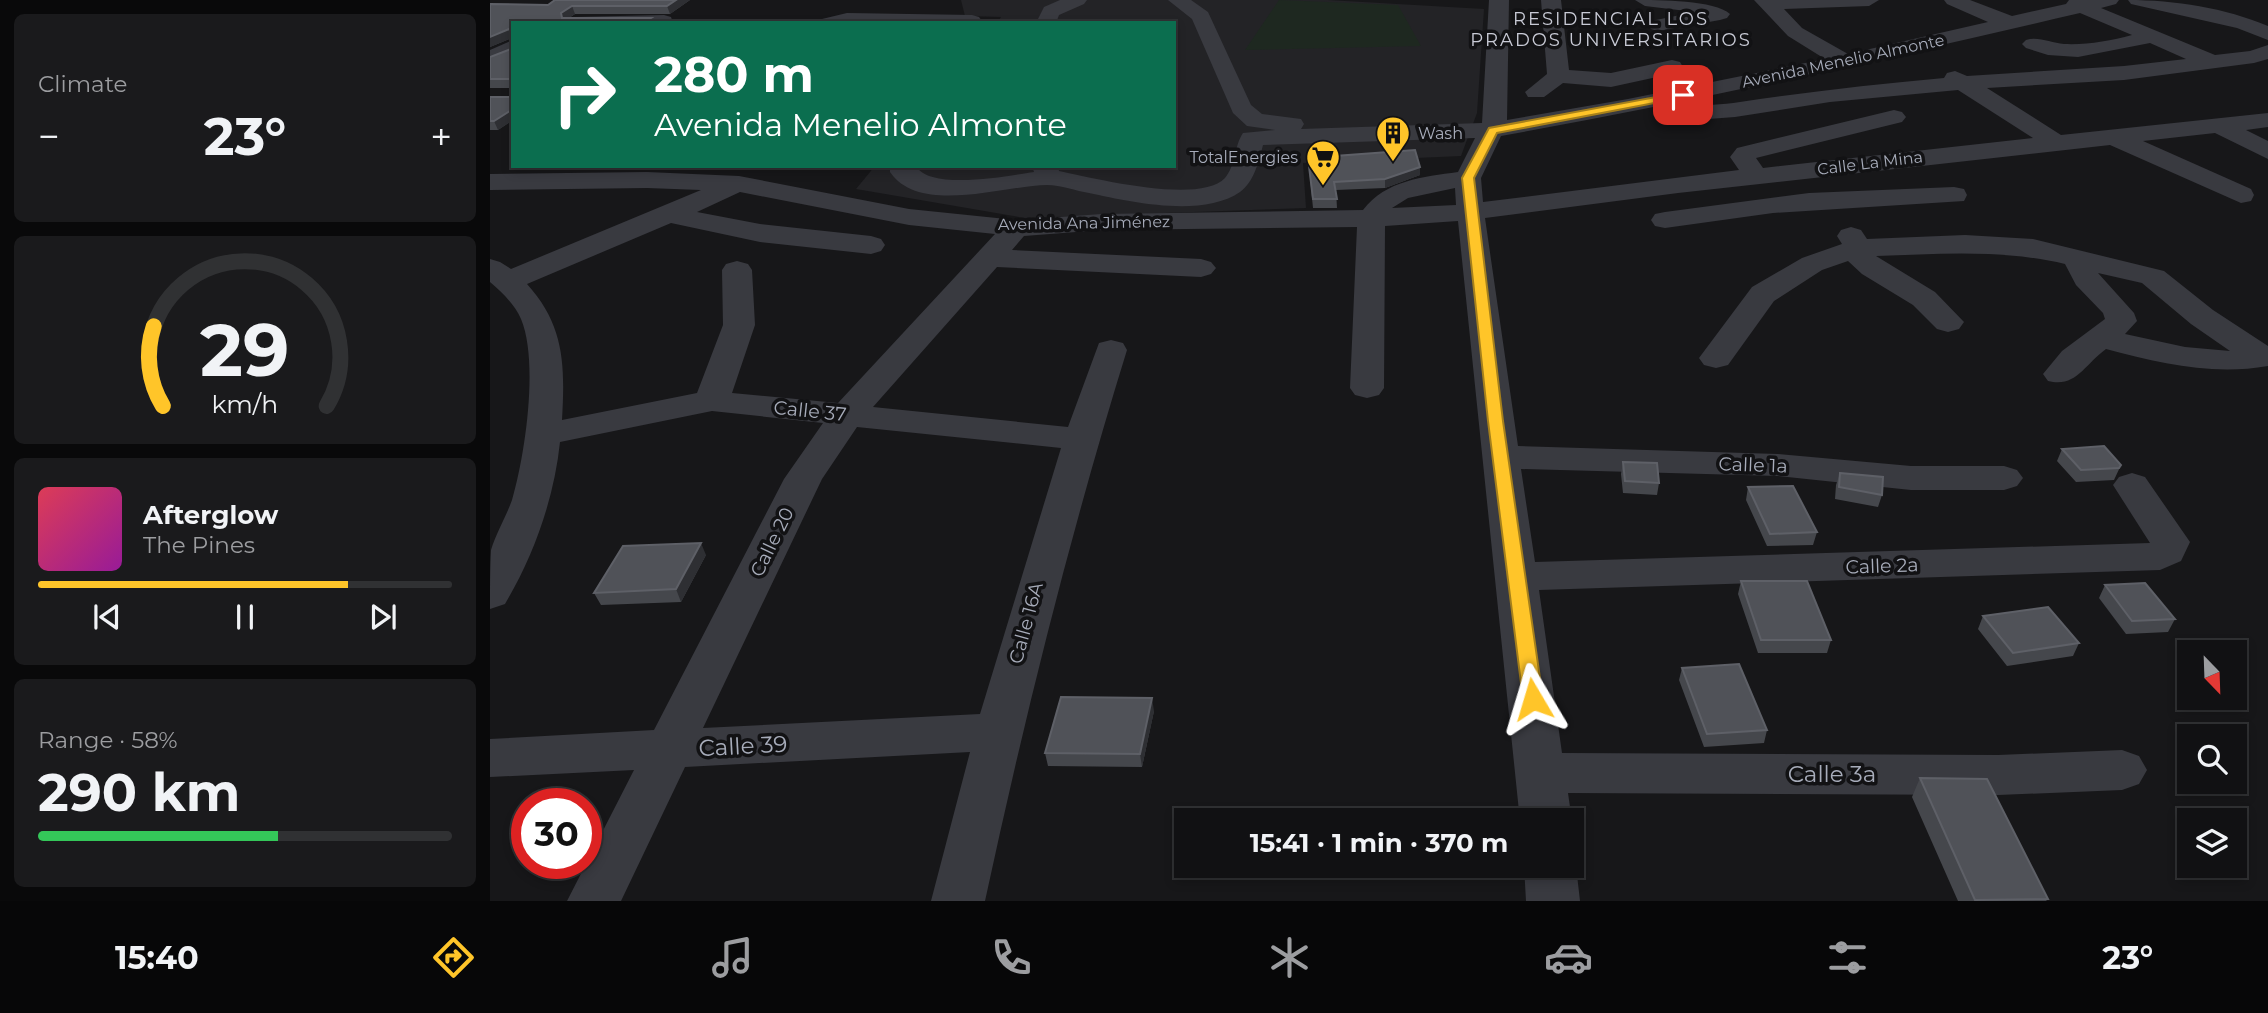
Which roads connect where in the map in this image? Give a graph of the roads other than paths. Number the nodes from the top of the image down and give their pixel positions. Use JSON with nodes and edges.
{"nodes":[{"id":1,"x":1077,"y":0,"type":"edge"},
{"id":2,"x":1178,"y":0,"type":"edge"},
{"id":3,"x":1499,"y":0,"type":"edge"},
{"id":4,"x":1551,"y":0,"type":"edge"},
{"id":5,"x":1643,"y":0,"type":"edge"},
{"id":6,"x":1869,"y":0,"type":"edge"},
{"id":7,"x":1954,"y":0,"type":"edge"},
{"id":8,"x":2109,"y":0,"type":"edge"},
{"id":9,"x":2138,"y":0,"type":"edge"},
{"id":10,"x":1766,"y":2,"type":"edge"},
{"id":11,"x":2068,"y":2,"type":"edge"},
{"id":12,"x":1990,"y":16,"type":"junction"},
{"id":13,"x":1047,"y":21,"type":"edge"},
{"id":14,"x":2012,"y":23,"type":"junction"},
{"id":15,"x":2268,"y":34,"type":"edge"},
{"id":16,"x":2153,"y":36,"type":"junction"},
{"id":17,"x":2033,"y":44,"type":"dead end"},
{"id":18,"x":1663,"y":46,"type":"junction"},
{"id":19,"x":1907,"y":48,"type":"junction"},
{"id":20,"x":2268,"y":51,"type":"edge"},
{"id":21,"x":1839,"y":58,"type":"junction"},
{"id":22,"x":2213,"y":63,"type":"junction"},
{"id":23,"x":1558,"y":76,"type":"junction"},
{"id":24,"x":1700,"y":81,"type":"junction"},
{"id":25,"x":1962,"y":83,"type":"junction"},
{"id":26,"x":1536,"y":92,"type":"dead end"},
{"id":27,"x":1628,"y":106,"type":"junction"},
{"id":28,"x":1894,"y":117,"type":"dead end"},
{"id":29,"x":2268,"y":120,"type":"edge"},
{"id":30,"x":2218,"y":125,"type":"junction"},
{"id":31,"x":1494,"y":126,"type":"junction"},
{"id":32,"x":1254,"y":129,"type":"junction"},
{"id":33,"x":2111,"y":136,"type":"junction"},
{"id":34,"x":2055,"y":142,"type":"junction"},
{"id":35,"x":2268,"y":150,"type":"edge"},
{"id":36,"x":903,"y":168,"type":"edge"},
{"id":37,"x":1047,"y":172,"type":"edge"},
{"id":38,"x":578,"y":173,"type":"edge"},
{"id":39,"x":654,"y":173,"type":"edge"},
{"id":40,"x":1767,"y":175,"type":"junction"},
{"id":41,"x":490,"y":182,"type":"edge"},
{"id":42,"x":739,"y":184,"type":"junction"},
{"id":43,"x":1470,"y":195,"type":"junction"},
{"id":44,"x":1954,"y":195,"type":"dead end"},
{"id":45,"x":2241,"y":195,"type":"dead end"},
{"id":46,"x":1830,"y":200,"type":"junction"},
{"id":47,"x":669,"y":214,"type":"junction"},
{"id":48,"x":1371,"y":218,"type":"junction"},
{"id":49,"x":1665,"y":220,"type":"dead end"},
{"id":50,"x":1016,"y":228,"type":"junction"},
{"id":51,"x":871,"y":245,"type":"dead end"},
{"id":52,"x":1859,"y":248,"type":"junction"},
{"id":53,"x":2077,"y":257,"type":"junction"},
{"id":54,"x":989,"y":258,"type":"junction"},
{"id":55,"x":1201,"y":268,"type":"dead end"},
{"id":56,"x":737,"y":270,"type":"dead end"},
{"id":57,"x":499,"y":275,"type":"edge"},
{"id":58,"x":1948,"y":322,"type":"dead end"},
{"id":59,"x":2102,"y":338,"type":"junction"},
{"id":60,"x":1111,"y":350,"type":"dead end"},
{"id":61,"x":2265,"y":357,"type":"edge"},
{"id":62,"x":1716,"y":358,"type":"dead end"},
{"id":63,"x":2060,"y":374,"type":"dead end"},
{"id":64,"x":1367,"y":388,"type":"dead end"},
{"id":65,"x":712,"y":401,"type":"junction"},
{"id":66,"x":847,"y":415,"type":"junction"},
{"id":67,"x":543,"y":434,"type":"junction"},
{"id":68,"x":1080,"y":439,"type":"junction"},
{"id":69,"x":1501,"y":457,"type":"junction"},
{"id":70,"x":2004,"y":478,"type":"dead end"},
{"id":71,"x":2132,"y":485,"type":"dead end"},
{"id":72,"x":1517,"y":577,"type":"junction"},
{"id":73,"x":490,"y":594,"type":"edge"},
{"id":74,"x":997,"y":732,"type":"junction"},
{"id":75,"x":669,"y":750,"type":"junction"},
{"id":76,"x":490,"y":758,"type":"edge"},
{"id":77,"x":2122,"y":770,"type":"dead end"},
{"id":78,"x":1542,"y":773,"type":"junction"},
{"id":79,"x":1545,"y":808,"type":"edge"},
{"id":80,"x":1551,"y":878,"type":"edge"},
{"id":81,"x":594,"y":901,"type":"edge"},
{"id":82,"x":958,"y":901,"type":"edge"},
{"id":83,"x":1552,"y":901,"type":"edge"}],
"edges":[{"from":1,"to":13,"type":"street"},
{"from":2,"to":32,"type":"street"},
{"from":3,"to":31,"type":"street"},
{"from":4,"to":23,"type":"street"},
{"from":5,"to":18,"type":"street"},
{"from":5,"to":18,"type":"street"},
{"from":6,"to":10,"type":"street"},
{"from":7,"to":12,"type":"street"},
{"from":8,"to":11,"type":"street","name":"Avenida Menelio Almonte"},
{"from":9,"to":15,"type":"street"},
{"from":10,"to":21,"type":"street"},
{"from":11,"to":12,"type":"street","name":"Avenida Menelio Almonte"},
{"from":11,"to":14,"type":"street","name":"Avenida Menelio Almonte"},
{"from":11,"to":16,"type":"street"},
{"from":12,"to":14,"type":"street"},
{"from":12,"to":21,"type":"street","name":"Avenida Menelio Almonte"},
{"from":14,"to":19,"type":"street","name":"Avenida Menelio Almonte"},
{"from":16,"to":17,"type":"street"},
{"from":16,"to":22,"type":"street"},
{"from":18,"to":23,"type":"street"},
{"from":18,"to":24,"type":"street"},
{"from":19,"to":21,"type":"street","name":"Avenida Menelio Almonte"},
{"from":19,"to":25,"type":"street"},
{"from":20,"to":22,"type":"street"},
{"from":21,"to":24,"type":"street","name":"Avenida Menelio Almonte"},
{"from":21,"to":27,"type":"street","name":"Avenida Menelio Almonte"},
{"from":22,"to":25,"type":"street"},
{"from":23,"to":26,"type":"street"},
{"from":24,"to":31,"type":"street","name":"Avenida Menelio Almonte"},
{"from":25,"to":27,"type":"street"},
{"from":25,"to":34,"type":"street"},
{"from":27,"to":31,"type":"street","name":"Avenida Menelio Almonte"},
{"from":28,"to":40,"type":"street"},
{"from":29,"to":30,"type":"street","name":"Calle La Mina"},
{"from":30,"to":33,"type":"street","name":"Calle La Mina"},
{"from":30,"to":35,"type":"street"},
{"from":31,"to":32,"type":"street"},
{"from":31,"to":43,"type":"street"},
{"from":32,"to":37,"type":"street"},
{"from":33,"to":34,"type":"street","name":"Calle La Mina"},
{"from":33,"to":45,"type":"street"},
{"from":34,"to":40,"type":"street","name":"Calle La Mina"},
{"from":36,"to":37,"type":"street"},
{"from":38,"to":39,"type":"street","name":"Avenida Ana Jiménez"},
{"from":38,"to":41,"type":"street","name":"Avenida Ana Jiménez"},
{"from":39,"to":42,"type":"street","name":"Avenida Ana Jiménez"},
{"from":40,"to":43,"type":"street","name":"Calle La Mina"},
{"from":40,"to":46,"type":"street"},
{"from":42,"to":47,"type":"street"},
{"from":42,"to":50,"type":"street","name":"Avenida Ana Jiménez"},
{"from":43,"to":48,"type":"street","name":"Avenida Ana Jiménez"},
{"from":43,"to":69,"type":"street"},
{"from":44,"to":46,"type":"street"},
{"from":46,"to":49,"type":"street"},
{"from":46,"to":52,"type":"street"},
{"from":47,"to":51,"type":"street"},
{"from":47,"to":57,"type":"street"},
{"from":48,"to":50,"type":"street","name":"Avenida Ana Jiménez"},
{"from":48,"to":64,"type":"street"},
{"from":50,"to":54,"type":"street","name":"Calle 20"},
{"from":52,"to":53,"type":"street"},
{"from":52,"to":58,"type":"street"},
{"from":52,"to":62,"type":"street"},
{"from":53,"to":59,"type":"street"},
{"from":53,"to":61,"type":"street"},
{"from":54,"to":55,"type":"street"},
{"from":54,"to":66,"type":"street","name":"Calle 20"},
{"from":56,"to":65,"type":"street"},
{"from":57,"to":67,"type":"street"},
{"from":59,"to":61,"type":"street"},
{"from":59,"to":63,"type":"street"},
{"from":60,"to":68,"type":"street","name":"Calle 16A"},
{"from":65,"to":66,"type":"street","name":"Calle 37"},
{"from":65,"to":67,"type":"street","name":"Calle 37"},
{"from":66,"to":68,"type":"street","name":"Calle 37"},
{"from":66,"to":75,"type":"street","name":"Calle 20"},
{"from":67,"to":73,"type":"street"},
{"from":68,"to":74,"type":"street","name":"Calle 16A"},
{"from":69,"to":70,"type":"street","name":"Calle 1a"},
{"from":69,"to":72,"type":"street"},
{"from":71,"to":72,"type":"street","name":"Calle 2a"},
{"from":72,"to":78,"type":"street"},
{"from":74,"to":75,"type":"street","name":"Calle 39"},
{"from":74,"to":82,"type":"street","name":"Calle 16A"},
{"from":75,"to":76,"type":"street","name":"Calle 39"},
{"from":75,"to":81,"type":"street","name":"Calle 20"},
{"from":77,"to":78,"type":"street","name":"Calle 3a"},
{"from":78,"to":79,"type":"street"},
{"from":80,"to":83,"type":"street"}]}
